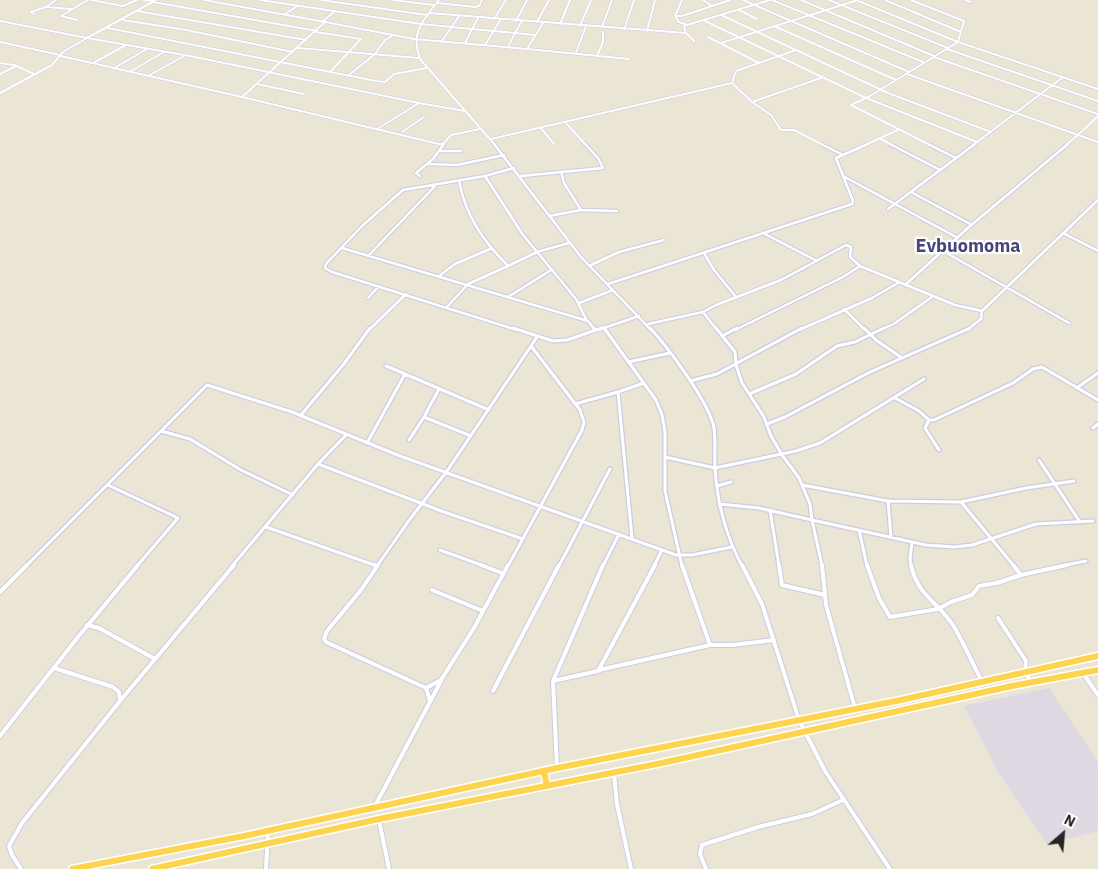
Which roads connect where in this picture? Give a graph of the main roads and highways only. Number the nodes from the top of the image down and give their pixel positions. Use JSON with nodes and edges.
{"nodes":[{"id":1,"x":1098,"y":656,"type":"edge"},
{"id":2,"x":1098,"y":670,"type":"edge"},
{"id":3,"x":544,"y":772,"type":"junction"},
{"id":4,"x":546,"y":786,"type":"junction"},
{"id":5,"x":72,"y":869,"type":"edge"},
{"id":6,"x":152,"y":869,"type":"edge"}],
"edges":[{"from":1,"to":3,"type":"highway"},
{"from":2,"to":4,"type":"highway"},
{"from":3,"to":4,"type":"highway"},
{"from":3,"to":5,"type":"highway"},
{"from":4,"to":6,"type":"highway"}]}
